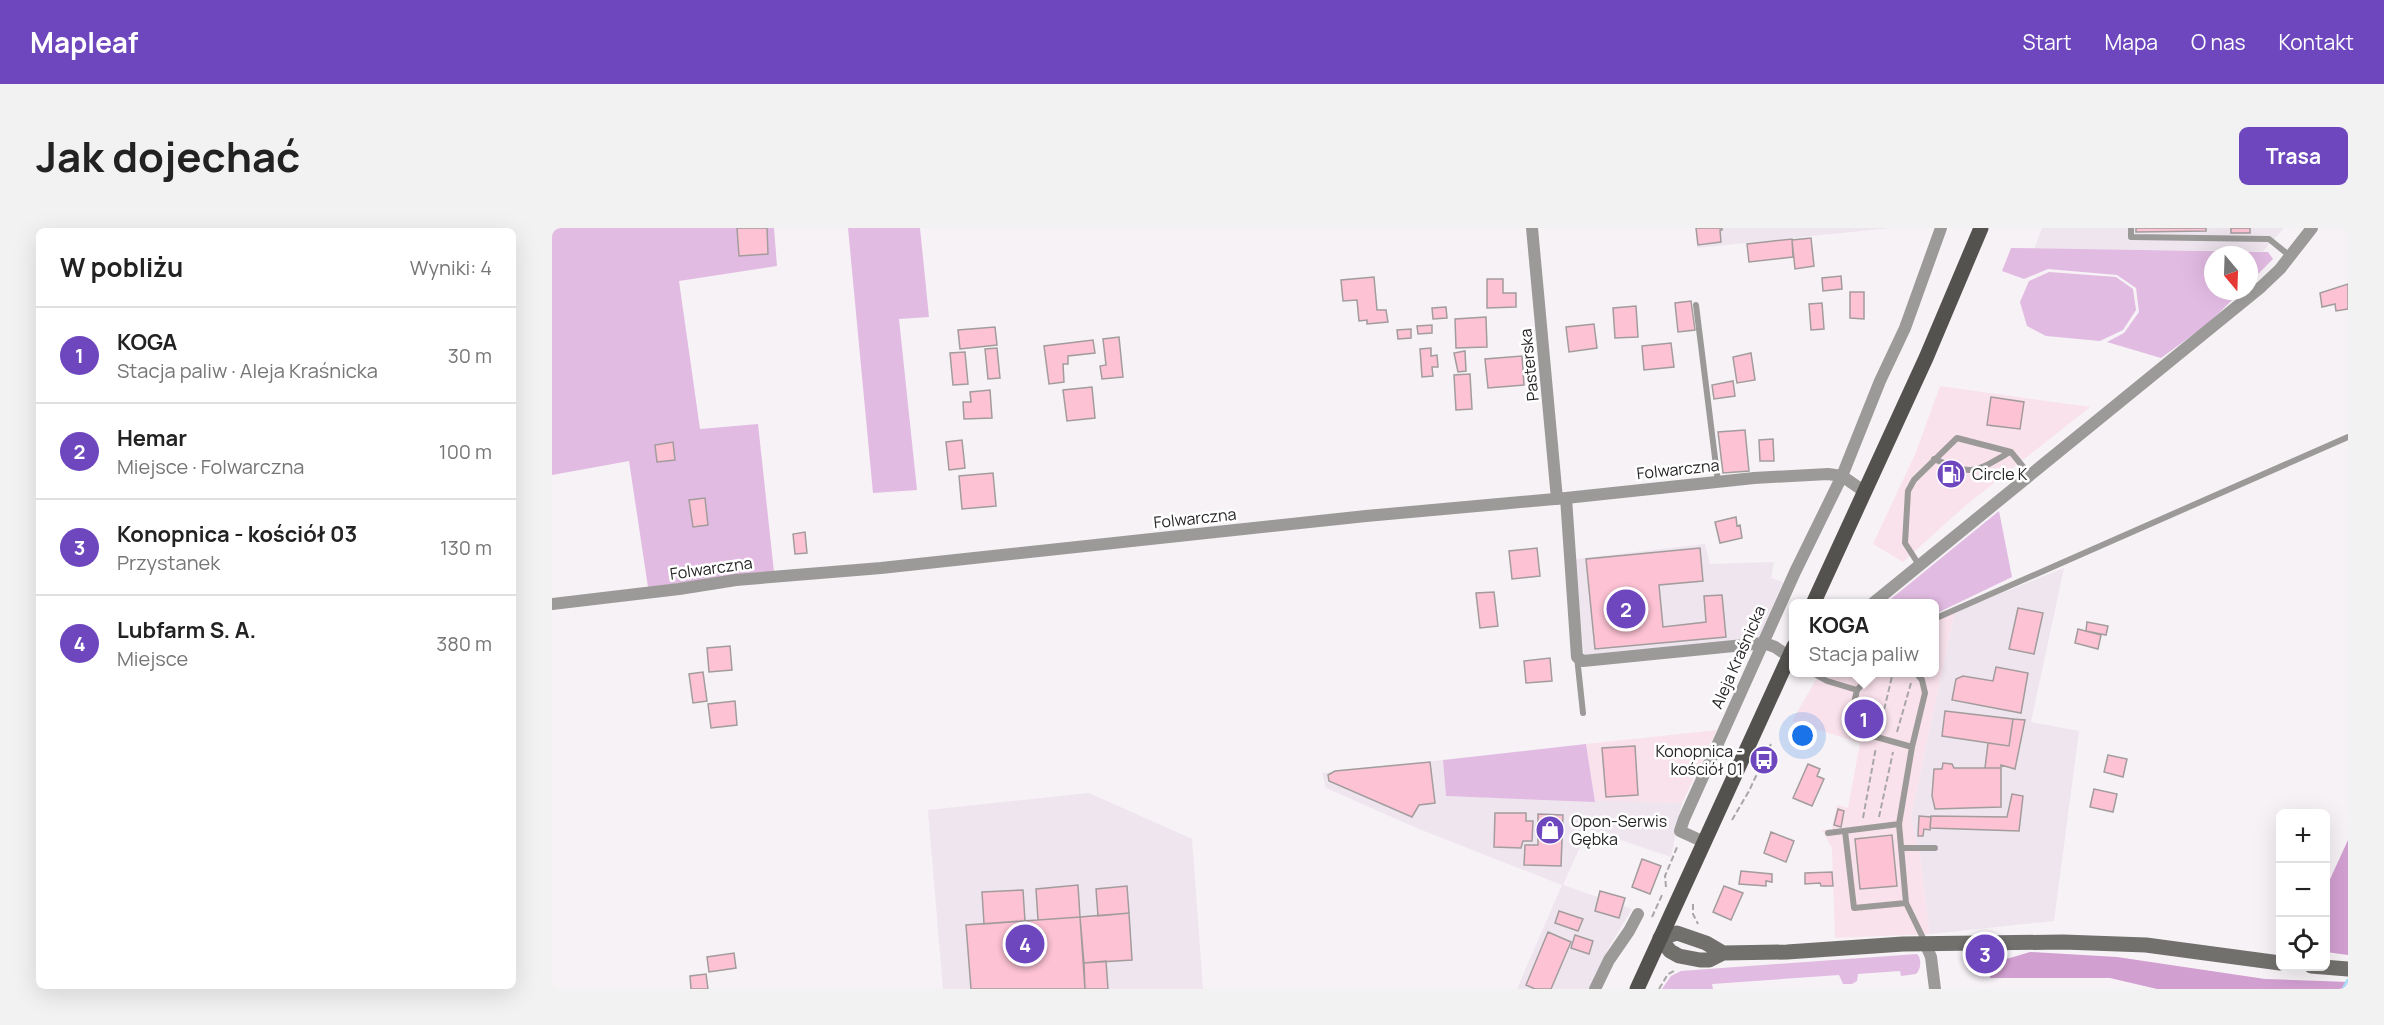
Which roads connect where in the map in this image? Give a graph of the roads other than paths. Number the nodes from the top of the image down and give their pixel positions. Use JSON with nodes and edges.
{"nodes":[{"id":1,"x":1532,"y":228,"type":"edge"},
{"id":2,"x":1941,"y":228,"type":"edge"},
{"id":3,"x":1981,"y":228,"type":"edge"},
{"id":4,"x":2131,"y":228,"type":"edge"},
{"id":5,"x":2312,"y":228,"type":"edge"},
{"id":6,"x":2290,"y":256,"type":"junction"},
{"id":7,"x":1696,"y":305,"type":"dead end"},
{"id":8,"x":2348,"y":437,"type":"edge"},
{"id":9,"x":2010,"y":452,"type":"junction"},
{"id":10,"x":1934,"y":459,"type":"junction"},
{"id":11,"x":2029,"y":474,"type":"junction"},
{"id":12,"x":1842,"y":476,"type":"junction"},
{"id":13,"x":1718,"y":482,"type":"junction"},
{"id":14,"x":1865,"y":492,"type":"junction"},
{"id":15,"x":1562,"y":499,"type":"junction"},
{"id":16,"x":1919,"y":565,"type":"junction"},
{"id":17,"x":1815,"y":599,"type":"edge"},
{"id":18,"x":1877,"y":599,"type":"edge"},
{"id":19,"x":552,"y":604,"type":"edge"},
{"id":20,"x":1939,"y":617,"type":"edge"},
{"id":21,"x":1764,"y":643,"type":"junction"},
{"id":22,"x":1789,"y":653,"type":"edge"},
{"id":23,"x":1577,"y":657,"type":"junction"},
{"id":24,"x":1789,"y":660,"type":"edge"},
{"id":25,"x":1820,"y":677,"type":"edge"},
{"id":26,"x":1869,"y":677,"type":"edge"},
{"id":27,"x":1920,"y":677,"type":"edge"},
{"id":28,"x":1857,"y":690,"type":"junction"},
{"id":29,"x":1583,"y":713,"type":"dead end"},
{"id":30,"x":1912,"y":747,"type":"junction"},
{"id":31,"x":1899,"y":824,"type":"junction"},
{"id":32,"x":1845,"y":831,"type":"junction"},
{"id":33,"x":1828,"y":833,"type":"dead end"},
{"id":34,"x":1704,"y":842,"type":"junction"},
{"id":35,"x":1901,"y":848,"type":"junction"},
{"id":36,"x":1935,"y":848,"type":"dead end"},
{"id":37,"x":1906,"y":903,"type":"junction"},
{"id":38,"x":1638,"y":914,"type":"dead end"},
{"id":39,"x":1660,"y":938,"type":"junction"},
{"id":40,"x":1925,"y":943,"type":"junction"},
{"id":41,"x":1723,"y":953,"type":"junction"},
{"id":42,"x":2276,"y":963,"type":"edge"},
{"id":43,"x":2330,"y":968,"type":"edge"},
{"id":44,"x":2348,"y":969,"type":"edge"},
{"id":45,"x":1595,"y":989,"type":"edge"},
{"id":46,"x":1637,"y":989,"type":"edge"},
{"id":47,"x":1935,"y":989,"type":"edge"}],
"edges":[{"from":1,"to":15,"type":"street","name":"Pasterska"},
{"from":2,"to":12,"type":"street","name":"Aleja Kraśnicka"},
{"from":3,"to":14,"type":"main road"},
{"from":4,"to":6,"type":"lane"},
{"from":5,"to":6,"type":"street"},
{"from":6,"to":11,"type":"street"},
{"from":7,"to":13,"type":"lane"},
{"from":8,"to":20,"type":"lane"},
{"from":9,"to":10,"type":"lane"},
{"from":9,"to":10,"type":"lane"},
{"from":9,"to":11,"type":"lane"},
{"from":10,"to":16,"type":"lane"},
{"from":11,"to":16,"type":"street"},
{"from":12,"to":13,"type":"street","name":"Folwarczna"},
{"from":12,"to":14,"type":"street"},
{"from":12,"to":21,"type":"street","name":"Aleja Kraśnicka"},
{"from":13,"to":15,"type":"street","name":"Folwarczna"},
{"from":14,"to":17,"type":"main road"},
{"from":15,"to":19,"type":"street","name":"Folwarczna"},
{"from":15,"to":23,"type":"street","name":"Pasterska"},
{"from":16,"to":18,"type":"street"},
{"from":21,"to":22,"type":"street"},
{"from":21,"to":23,"type":"street"},
{"from":21,"to":34,"type":"street","name":"Aleja Kraśnicka"},
{"from":23,"to":29,"type":"lane"},
{"from":24,"to":34,"type":"main road"},
{"from":25,"to":28,"type":"lane"},
{"from":26,"to":28,"type":"lane"},
{"from":27,"to":30,"type":"lane"},
{"from":28,"to":30,"type":"lane"},
{"from":30,"to":31,"type":"lane"},
{"from":31,"to":32,"type":"lane"},
{"from":31,"to":35,"type":"lane"},
{"from":32,"to":33,"type":"lane"},
{"from":32,"to":37,"type":"lane"},
{"from":34,"to":39,"type":"main road"},
{"from":35,"to":36,"type":"lane"},
{"from":35,"to":37,"type":"lane"},
{"from":37,"to":40,"type":"lane"},
{"from":38,"to":45,"type":"street"},
{"from":39,"to":41,"type":"street"},
{"from":39,"to":41,"type":"street"},
{"from":39,"to":46,"type":"main road"},
{"from":40,"to":41,"type":"street"},
{"from":40,"to":42,"type":"street"},
{"from":40,"to":47,"type":"street"},
{"from":43,"to":44,"type":"street"}]}
